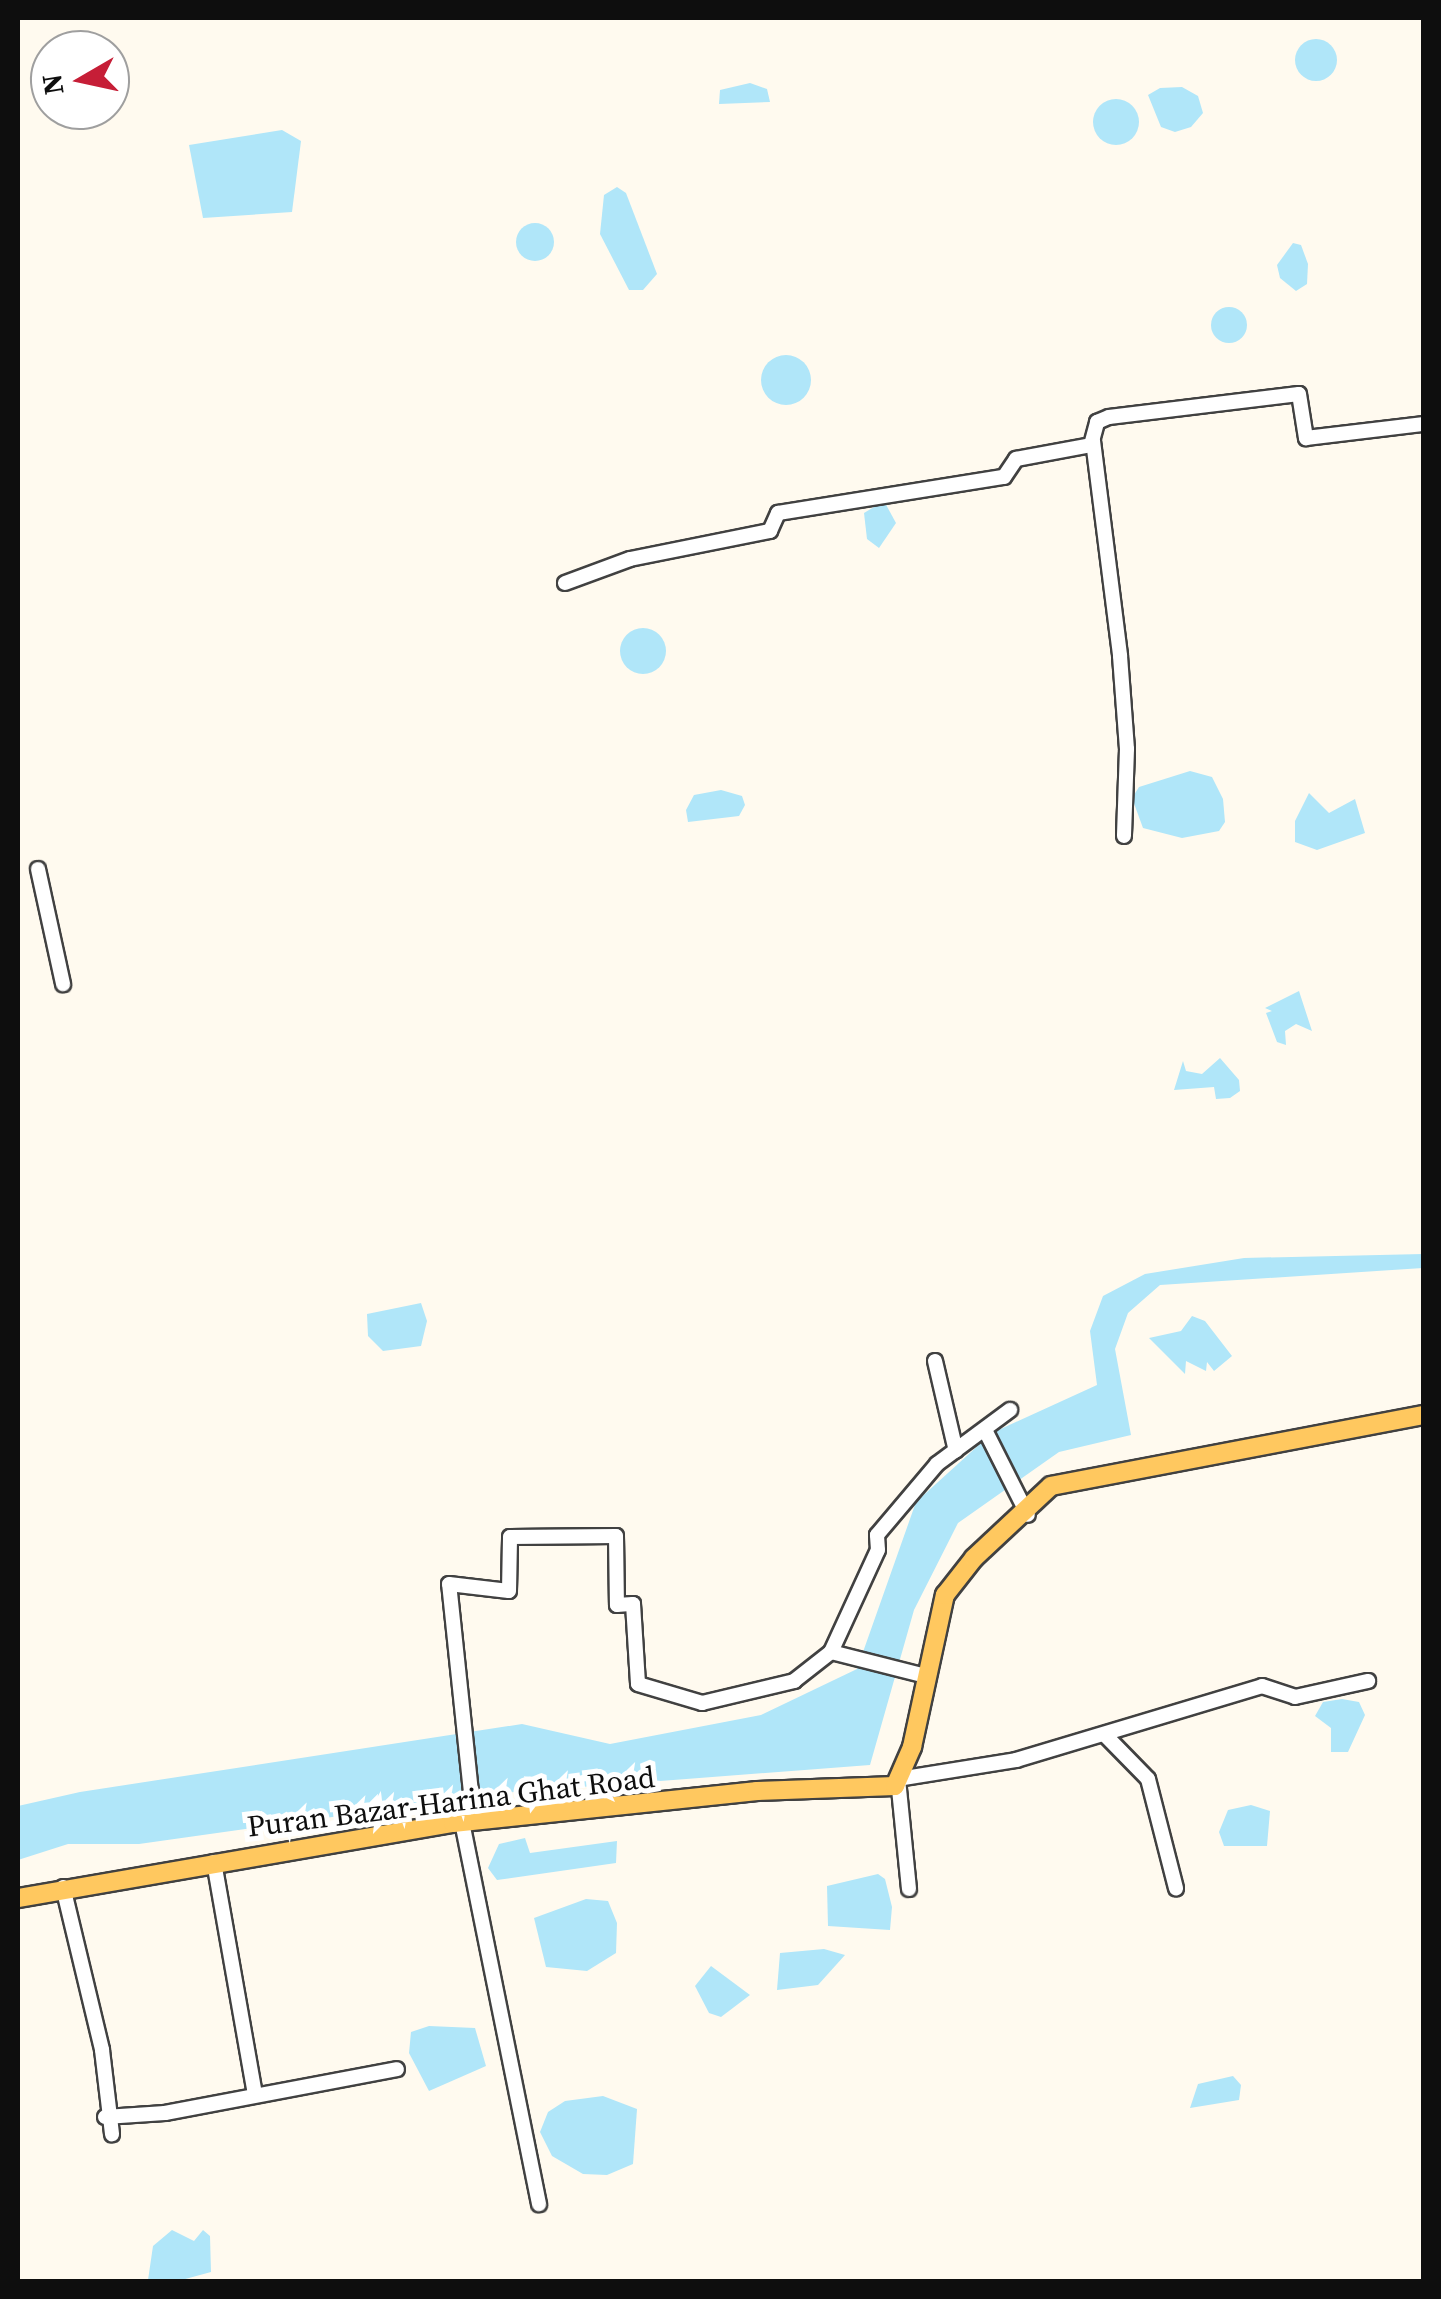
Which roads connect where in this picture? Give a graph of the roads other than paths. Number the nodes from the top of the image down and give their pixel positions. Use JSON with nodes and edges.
{"nodes":[{"id":1,"x":1424,"y":424,"type":"edge"},
{"id":2,"x":1094,"y":442,"type":"junction"},
{"id":3,"x":566,"y":583,"type":"dead end"},
{"id":4,"x":1124,"y":836,"type":"dead end"},
{"id":5,"x":38,"y":869,"type":"dead end"},
{"id":6,"x":63,"y":984,"type":"dead end"},
{"id":7,"x":935,"y":1361,"type":"dead end"},
{"id":8,"x":1010,"y":1410,"type":"dead end"},
{"id":9,"x":1424,"y":1415,"type":"edge"},
{"id":10,"x":985,"y":1430,"type":"junction"},
{"id":11,"x":956,"y":1450,"type":"junction"},
{"id":12,"x":1028,"y":1515,"type":"junction"},
{"id":13,"x":831,"y":1652,"type":"junction"},
{"id":14,"x":926,"y":1676,"type":"junction"},
{"id":15,"x":1368,"y":1681,"type":"dead end"},
{"id":16,"x":1106,"y":1736,"type":"junction"},
{"id":17,"x":896,"y":1782,"type":"junction"},
{"id":18,"x":468,"y":1821,"type":"junction"},
{"id":19,"x":214,"y":1862,"type":"junction"},
{"id":20,"x":63,"y":1888,"type":"junction"},
{"id":21,"x":1176,"y":1888,"type":"dead end"},
{"id":22,"x":909,"y":1889,"type":"dead end"},
{"id":23,"x":18,"y":1898,"type":"edge"},
{"id":24,"x":397,"y":2069,"type":"dead end"},
{"id":25,"x":255,"y":2094,"type":"junction"},
{"id":26,"x":105,"y":2117,"type":"junction"},
{"id":27,"x":112,"y":2134,"type":"dead end"},
{"id":28,"x":538,"y":2204,"type":"dead end"}],
"edges":[{"from":1,"to":2,"type":"street"},
{"from":2,"to":3,"type":"street"},
{"from":2,"to":4,"type":"street"},
{"from":5,"to":6,"type":"street"},
{"from":7,"to":11,"type":"street"},
{"from":8,"to":10,"type":"street"},
{"from":9,"to":12,"type":"main road"},
{"from":10,"to":11,"type":"street"},
{"from":10,"to":12,"type":"street"},
{"from":11,"to":13,"type":"street"},
{"from":12,"to":14,"type":"main road"},
{"from":13,"to":14,"type":"street"},
{"from":13,"to":18,"type":"street"},
{"from":14,"to":17,"type":"main road"},
{"from":15,"to":16,"type":"street"},
{"from":16,"to":17,"type":"street"},
{"from":16,"to":21,"type":"street"},
{"from":17,"to":18,"type":"main road","name":"Puran Bazar-Harina Ghat Road"},
{"from":17,"to":22,"type":"street"},
{"from":18,"to":19,"type":"main road","name":"Puran Bazar-Harina Ghat Road"},
{"from":18,"to":28,"type":"street"},
{"from":19,"to":20,"type":"main road","name":"Puran Bazar-Harina Ghat Road"},
{"from":19,"to":25,"type":"street"},
{"from":20,"to":23,"type":"main road","name":"Puran Bazar-Harina Ghat Road"},
{"from":20,"to":26,"type":"street"},
{"from":24,"to":25,"type":"street"},
{"from":25,"to":26,"type":"street"},
{"from":26,"to":27,"type":"street"}]}
